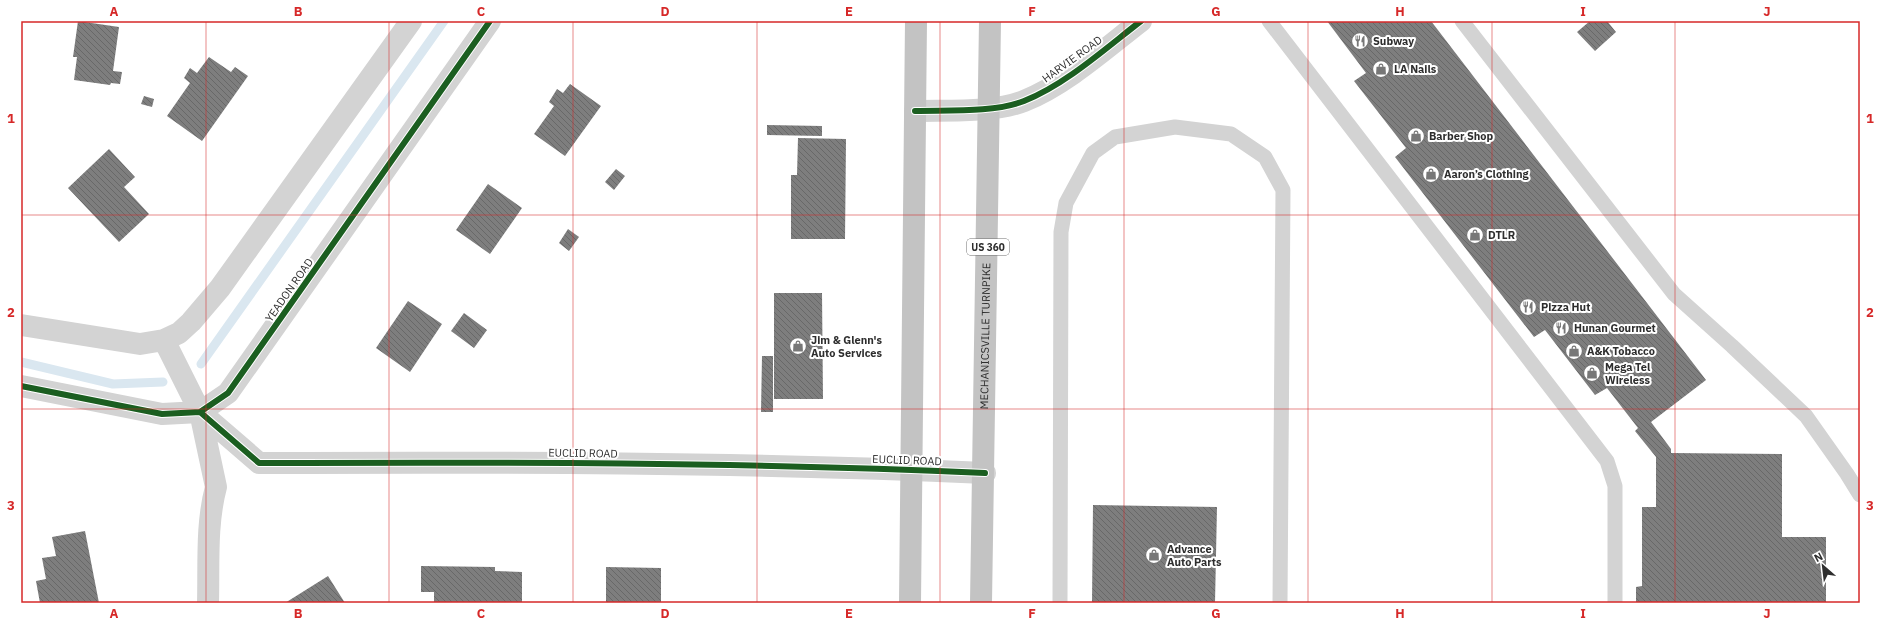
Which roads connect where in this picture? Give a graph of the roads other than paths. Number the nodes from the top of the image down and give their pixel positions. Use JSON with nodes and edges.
{"nodes":[{"id":1,"x":411,"y":21,"type":"edge"},
{"id":2,"x":490,"y":21,"type":"edge"},
{"id":3,"x":916,"y":21,"type":"edge"},
{"id":4,"x":990,"y":21,"type":"edge"},
{"id":5,"x":1141,"y":21,"type":"edge"},
{"id":6,"x":1269,"y":21,"type":"edge"},
{"id":7,"x":1462,"y":21,"type":"edge"},
{"id":8,"x":989,"y":108,"type":"junction"},
{"id":9,"x":915,"y":111,"type":"junction"},
{"id":10,"x":21,"y":325,"type":"edge"},
{"id":11,"x":164,"y":340,"type":"junction"},
{"id":12,"x":21,"y":386,"type":"edge"},
{"id":13,"x":200,"y":412,"type":"junction"},
{"id":14,"x":912,"y":470,"type":"junction"},
{"id":15,"x":985,"y":474,"type":"junction"},
{"id":16,"x":1860,"y":495,"type":"edge"},
{"id":17,"x":208,"y":603,"type":"edge"},
{"id":18,"x":910,"y":603,"type":"edge"},
{"id":19,"x":981,"y":603,"type":"edge"},
{"id":20,"x":1060,"y":603,"type":"edge"},
{"id":21,"x":1280,"y":603,"type":"edge"},
{"id":22,"x":1614,"y":603,"type":"edge"}],
"edges":[{"from":1,"to":11,"type":"street"},
{"from":2,"to":13,"type":"street","name":"YEADON ROAD"},
{"from":3,"to":9,"type":"highway"},
{"from":4,"to":8,"type":"highway","name":"MECHANICSVILLE TURNPIKE","number":"US 360"},
{"from":5,"to":8,"type":"street","name":"HARVIE ROAD"},
{"from":6,"to":22,"type":"lane"},
{"from":7,"to":16,"type":"lane"},
{"from":8,"to":9,"type":"street","name":"HARVIE ROAD"},
{"from":8,"to":15,"type":"highway","name":"MECHANICSVILLE TURNPIKE","number":"US 360"},
{"from":9,"to":14,"type":"highway"},
{"from":10,"to":11,"type":"street"},
{"from":11,"to":13,"type":"street"},
{"from":12,"to":13,"type":"street","name":"YEADON ROAD"},
{"from":13,"to":14,"type":"street","name":"EUCLID ROAD"},
{"from":13,"to":17,"type":"street"},
{"from":14,"to":15,"type":"street","name":"EUCLID ROAD"},
{"from":14,"to":18,"type":"highway"},
{"from":15,"to":19,"type":"highway","name":"MECHANICSVILLE TURNPIKE","number":"US 360"},
{"from":20,"to":21,"type":"lane"}]}
